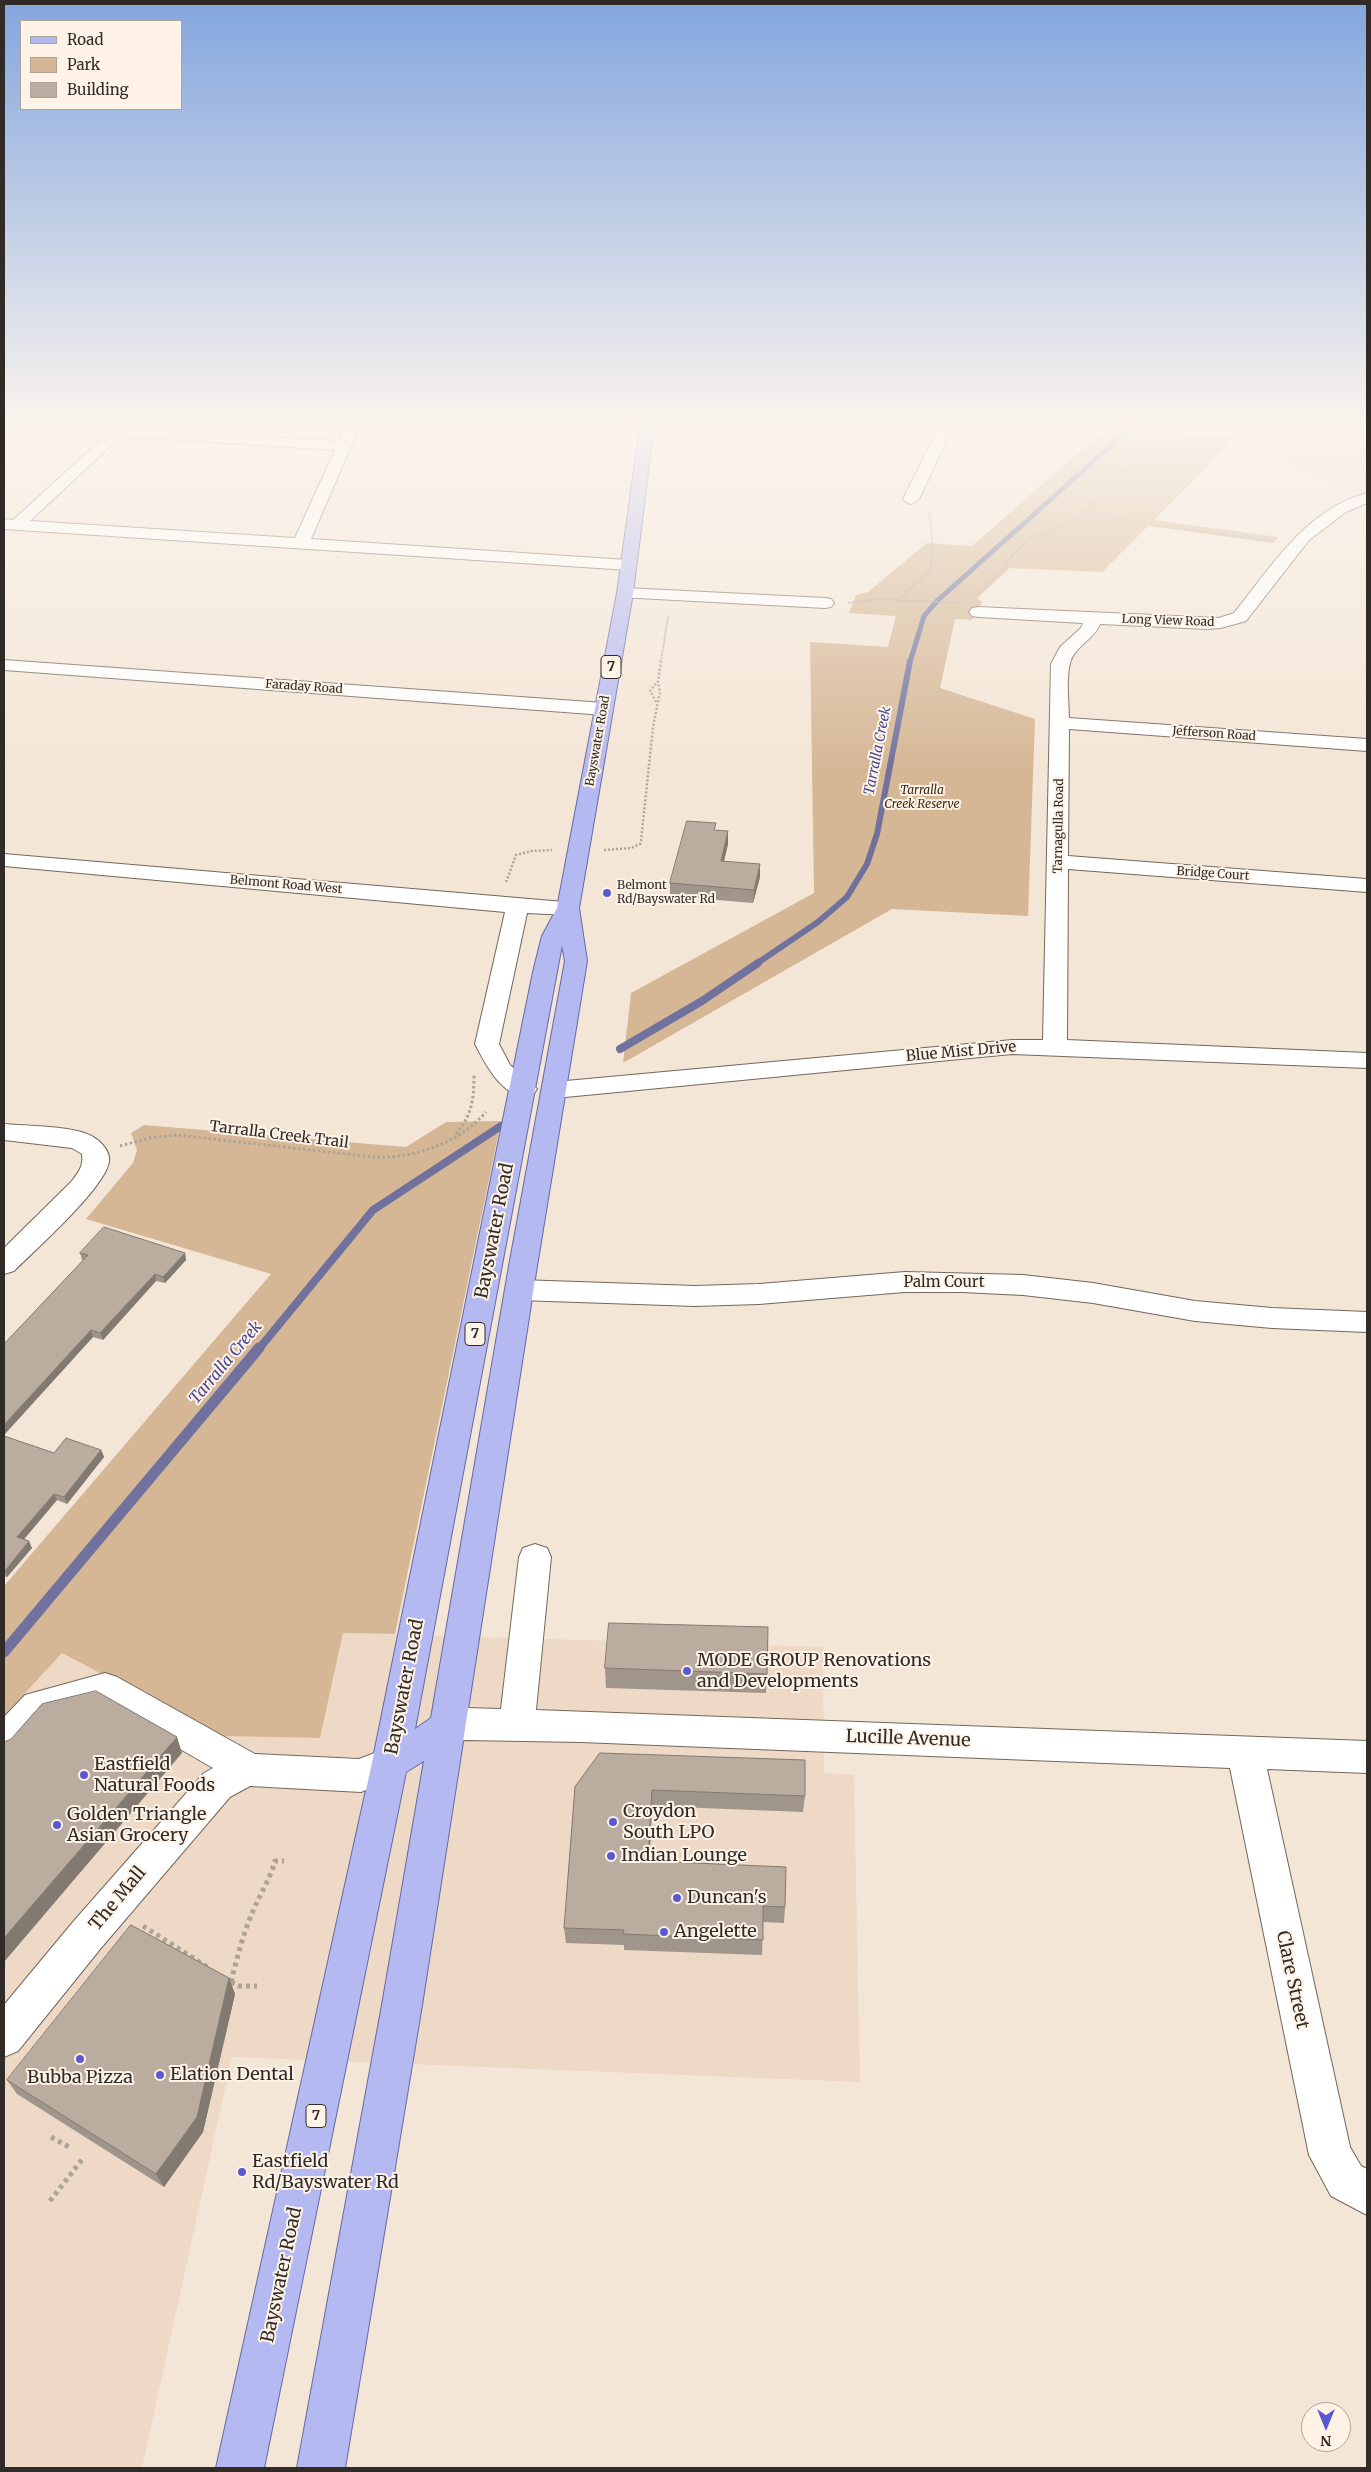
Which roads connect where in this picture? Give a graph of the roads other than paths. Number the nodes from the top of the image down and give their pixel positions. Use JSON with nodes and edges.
{"nodes":[{"id":1,"x":258,"y":540,"type":"edge"},
{"id":2,"x":632,"y":540,"type":"edge"},
{"id":3,"x":1300,"y":540,"type":"edge"},
{"id":4,"x":301,"y":543,"type":"joint"},
{"id":5,"x":628,"y":565,"type":"junction"},
{"id":6,"x":625,"y":593,"type":"junction"},
{"id":7,"x":825,"y":602,"type":"road end"},
{"id":8,"x":978,"y":612,"type":"dead end"},
{"id":9,"x":1092,"y":618,"type":"junction"},
{"id":10,"x":4,"y":665,"type":"edge"},
{"id":11,"x":604,"y":709,"type":"junction"},
{"id":12,"x":1060,"y":723,"type":"junction"},
{"id":13,"x":1367,"y":744,"type":"edge"},
{"id":14,"x":4,"y":860,"type":"edge"},
{"id":15,"x":1059,"y":862,"type":"junction"},
{"id":16,"x":1367,"y":886,"type":"edge"},
{"id":17,"x":517,"y":906,"type":"junction"},
{"id":18,"x":568,"y":908,"type":"junction"},
{"id":19,"x":1055,"y":1047,"type":"junction"},
{"id":20,"x":1367,"y":1061,"type":"edge"},
{"id":21,"x":524,"y":1089,"type":"junction"},
{"id":22,"x":555,"y":1090,"type":"junction"},
{"id":23,"x":4,"y":1132,"type":"edge"},
{"id":24,"x":4,"y":1264,"type":"edge"},
{"id":25,"x":519,"y":1290,"type":"junction"},
{"id":26,"x":1367,"y":1322,"type":"edge"},
{"id":27,"x":536,"y":1557,"type":"dead end"},
{"id":28,"x":517,"y":1725,"type":"junction"},
{"id":29,"x":448,"y":1727,"type":"junction"},
{"id":30,"x":4,"y":1742,"type":"edge"},
{"id":31,"x":1245,"y":1752,"type":"junction"},
{"id":32,"x":1367,"y":1757,"type":"edge"},
{"id":33,"x":390,"y":1764,"type":"junction"},
{"id":34,"x":250,"y":1770,"type":"junction"},
{"id":35,"x":4,"y":2038,"type":"edge"},
{"id":36,"x":1367,"y":2193,"type":"edge"},
{"id":37,"x":240,"y":2468,"type":"edge"},
{"id":38,"x":321,"y":2468,"type":"edge"}],
"edges":[{"from":1,"to":4,"type":"street"},
{"from":2,"to":5,"type":"main road","name":"Bayswater Road","number":"7"},
{"from":3,"to":9,"type":"street","name":"Long View Road"},
{"from":4,"to":5,"type":"street"},
{"from":5,"to":6,"type":"main road","name":"Bayswater Road","number":"7"},
{"from":6,"to":7,"type":"street"},
{"from":6,"to":11,"type":"main road","name":"Bayswater Road","number":"7"},
{"from":8,"to":9,"type":"street","name":"Long View Road"},
{"from":9,"to":12,"type":"street","name":"Tarnagulla Road"},
{"from":10,"to":11,"type":"street","name":"Faraday Road"},
{"from":11,"to":18,"type":"main road","name":"Bayswater Road","number":"7"},
{"from":12,"to":13,"type":"street","name":"Jefferson Road"},
{"from":12,"to":15,"type":"street","name":"Tarnagulla Road"},
{"from":14,"to":17,"type":"street","name":"Belmont Road West"},
{"from":15,"to":16,"type":"street","name":"Bridge Court"},
{"from":15,"to":19,"type":"street","name":"Tarnagulla Road"},
{"from":17,"to":18,"type":"street","name":"Belmont Road West"},
{"from":17,"to":21,"type":"street"},
{"from":18,"to":21,"type":"main road","name":"Bayswater Road","number":"7"},
{"from":18,"to":22,"type":"main road","name":"Bayswater Road","number":"7"},
{"from":19,"to":20,"type":"street","name":"Blue Mist Drive"},
{"from":19,"to":22,"type":"street","name":"Blue Mist Drive"},
{"from":21,"to":22,"type":"main road"},
{"from":21,"to":33,"type":"main road","name":"Bayswater Road","number":"7"},
{"from":22,"to":25,"type":"main road","name":"Bayswater Road","number":"7"},
{"from":23,"to":24,"type":"street"},
{"from":25,"to":26,"type":"street","name":"Palm Court"},
{"from":25,"to":29,"type":"main road","name":"Bayswater Road","number":"7"},
{"from":27,"to":28,"type":"street"},
{"from":28,"to":29,"type":"street","name":"Lucille Avenue"},
{"from":28,"to":31,"type":"street","name":"Lucille Avenue"},
{"from":29,"to":33,"type":"main road"},
{"from":29,"to":38,"type":"main road","name":"Bayswater Road","number":"7"},
{"from":30,"to":34,"type":"street"},
{"from":31,"to":32,"type":"street","name":"Lucille Avenue"},
{"from":31,"to":36,"type":"street","name":"Clare Street"},
{"from":33,"to":34,"type":"street","name":"The Mall"},
{"from":33,"to":37,"type":"main road","name":"Bayswater Road","number":"7"},
{"from":34,"to":35,"type":"street","name":"The Mall"}]}
